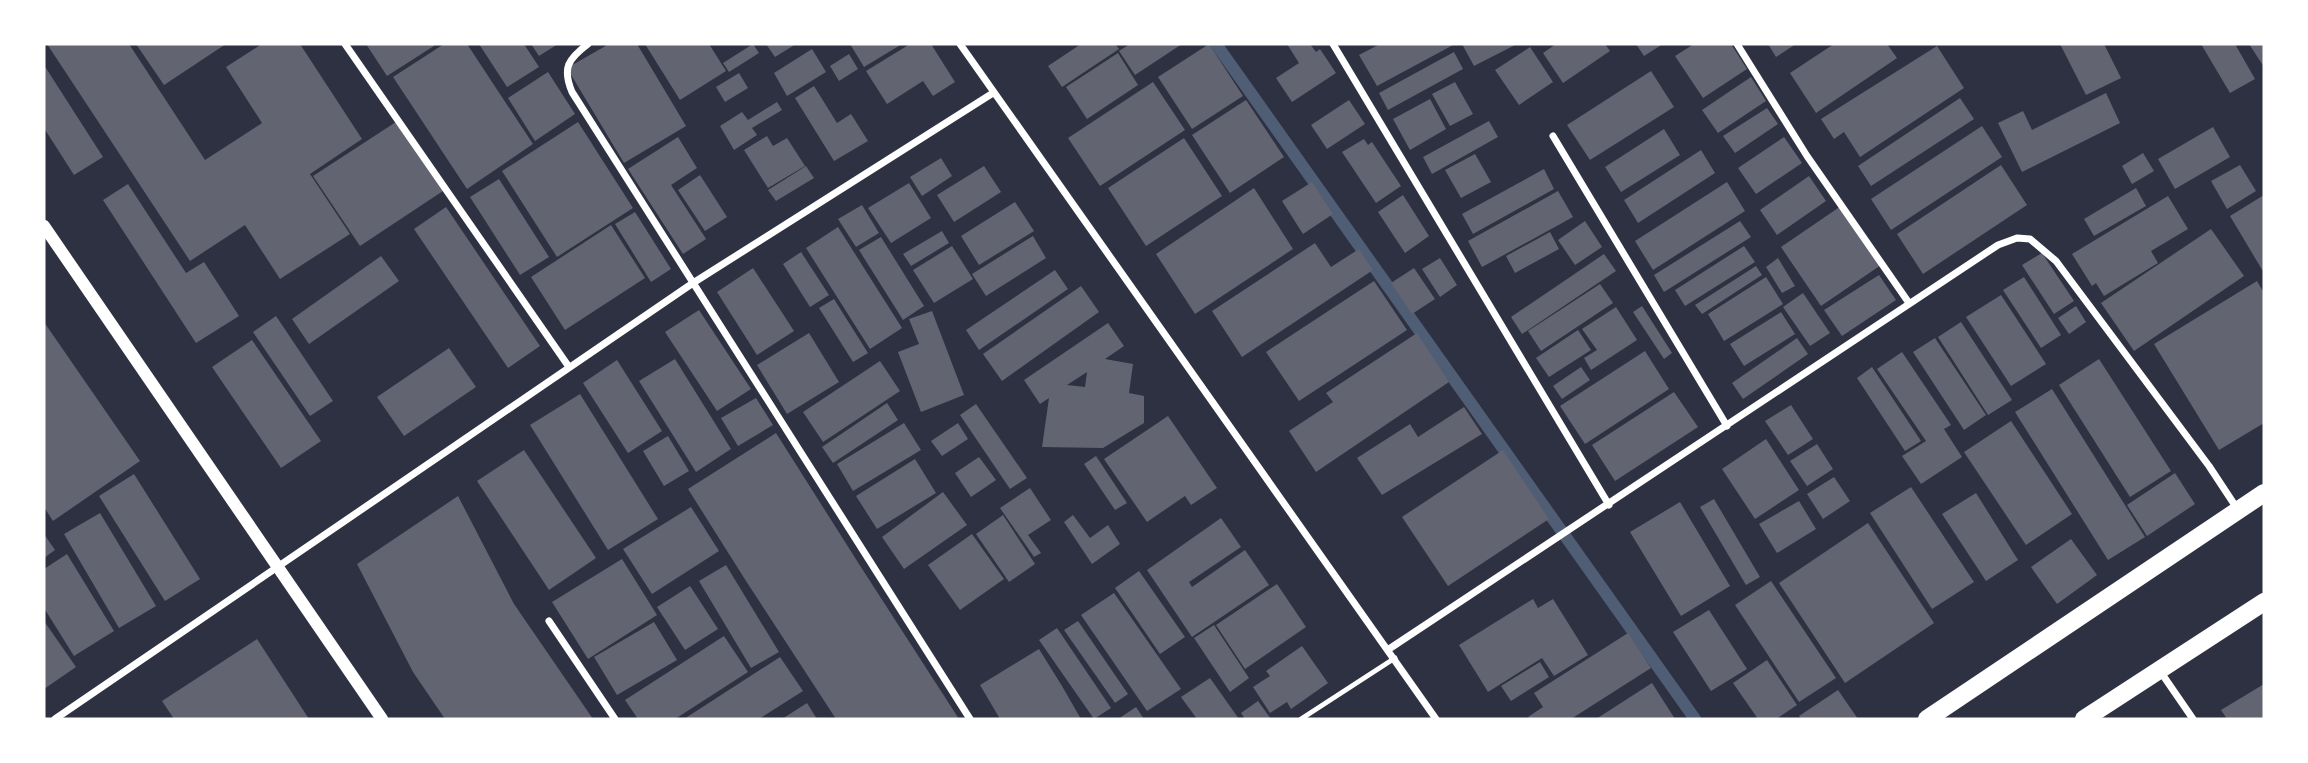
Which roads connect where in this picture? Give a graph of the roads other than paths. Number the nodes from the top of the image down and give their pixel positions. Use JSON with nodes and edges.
{"nodes":[{"id":1,"x":345,"y":44,"type":"edge"},
{"id":2,"x":588,"y":44,"type":"edge"},
{"id":3,"x":960,"y":44,"type":"edge"},
{"id":4,"x":1333,"y":44,"type":"edge"},
{"id":5,"x":1737,"y":44,"type":"edge"},
{"id":6,"x":993,"y":93,"type":"junction"},
{"id":7,"x":1553,"y":136,"type":"dead end"},
{"id":8,"x":44,"y":226,"type":"edge"},
{"id":9,"x":693,"y":283,"type":"junction"},
{"id":10,"x":1909,"y":303,"type":"junction"},
{"id":11,"x":569,"y":367,"type":"junction"},
{"id":12,"x":1727,"y":426,"type":"junction"},
{"id":13,"x":2264,"y":493,"type":"edge"},
{"id":14,"x":1609,"y":506,"type":"junction"},
{"id":15,"x":2238,"y":510,"type":"junction"},
{"id":16,"x":277,"y":565,"type":"junction"},
{"id":17,"x":2264,"y":601,"type":"edge"},
{"id":18,"x":549,"y":621,"type":"dead end"},
{"id":19,"x":1389,"y":649,"type":"junction"},
{"id":20,"x":1395,"y":658,"type":"junction"},
{"id":21,"x":2160,"y":670,"type":"junction"},
{"id":22,"x":54,"y":719,"type":"edge"},
{"id":23,"x":382,"y":719,"type":"edge"},
{"id":24,"x":615,"y":719,"type":"edge"},
{"id":25,"x":970,"y":719,"type":"edge"},
{"id":26,"x":1301,"y":719,"type":"edge"},
{"id":27,"x":1436,"y":719,"type":"edge"},
{"id":28,"x":1927,"y":719,"type":"edge"},
{"id":29,"x":2084,"y":719,"type":"edge"},
{"id":30,"x":2193,"y":719,"type":"edge"}],
"edges":[{"from":1,"to":11,"type":"street"},
{"from":2,"to":9,"type":"street"},
{"from":3,"to":6,"type":"street"},
{"from":4,"to":14,"type":"street"},
{"from":5,"to":10,"type":"street"},
{"from":6,"to":9,"type":"street"},
{"from":6,"to":19,"type":"street"},
{"from":7,"to":12,"type":"street"},
{"from":8,"to":16,"type":"street"},
{"from":9,"to":11,"type":"street"},
{"from":9,"to":25,"type":"street"},
{"from":10,"to":12,"type":"street"},
{"from":10,"to":15,"type":"street"},
{"from":11,"to":16,"type":"street"},
{"from":12,"to":14,"type":"street"},
{"from":13,"to":15,"type":"main road"},
{"from":14,"to":19,"type":"street"},
{"from":15,"to":28,"type":"main road"},
{"from":16,"to":22,"type":"street"},
{"from":16,"to":23,"type":"street"},
{"from":17,"to":21,"type":"main road"},
{"from":18,"to":24,"type":"street"},
{"from":19,"to":20,"type":"street"},
{"from":20,"to":26,"type":"lane"},
{"from":20,"to":27,"type":"street"},
{"from":21,"to":29,"type":"main road"},
{"from":21,"to":30,"type":"street"}]}
